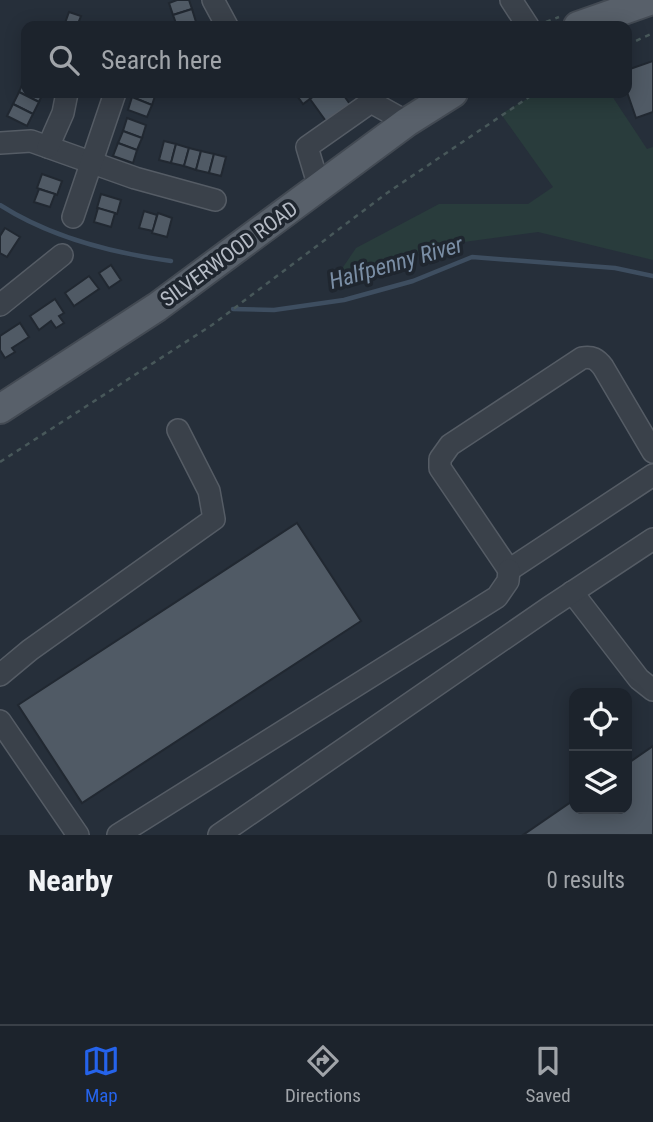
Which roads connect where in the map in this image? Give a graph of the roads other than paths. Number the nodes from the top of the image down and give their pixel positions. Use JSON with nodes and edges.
{"nodes":[{"id":1,"x":213,"y":0,"type":"edge"},
{"id":2,"x":512,"y":0,"type":"edge"},
{"id":3,"x":652,"y":0,"type":"edge"},
{"id":4,"x":224,"y":21,"type":"edge"},
{"id":5,"x":525,"y":21,"type":"edge"},
{"id":6,"x":592,"y":21,"type":"edge"},
{"id":7,"x":66,"y":98,"type":"edge"},
{"id":8,"x":113,"y":98,"type":"edge"},
{"id":9,"x":445,"y":98,"type":"edge"},
{"id":10,"x":407,"y":122,"type":"junction"},
{"id":11,"x":0,"y":143,"type":"edge"},
{"id":12,"x":48,"y":147,"type":"junction"},
{"id":13,"x":92,"y":162,"type":"junction"},
{"id":14,"x":319,"y":187,"type":"junction"},
{"id":15,"x":215,"y":200,"type":"dead end"},
{"id":16,"x":73,"y":217,"type":"dead end"},
{"id":17,"x":47,"y":257,"type":"dead end"},
{"id":18,"x":0,"y":305,"type":"edge"},
{"id":19,"x":2,"y":405,"type":"edge"},
{"id":20,"x":178,"y":430,"type":"dead end"},
{"id":21,"x":653,"y":453,"type":"edge"},
{"id":22,"x":653,"y":475,"type":"edge"},
{"id":23,"x":653,"y":538,"type":"edge"},
{"id":24,"x":509,"y":570,"type":"junction"},
{"id":25,"x":572,"y":592,"type":"junction"},
{"id":26,"x":0,"y":675,"type":"edge"},
{"id":27,"x":653,"y":690,"type":"edge"},
{"id":28,"x":0,"y":721,"type":"edge"},
{"id":29,"x":78,"y":835,"type":"edge"},
{"id":30,"x":118,"y":835,"type":"edge"},
{"id":31,"x":219,"y":835,"type":"edge"}],
"edges":[{"from":1,"to":4,"type":"street"},
{"from":2,"to":5,"type":"street"},
{"from":3,"to":6,"type":"main road"},
{"from":7,"to":12,"type":"street"},
{"from":8,"to":13,"type":"street"},
{"from":9,"to":10,"type":"main road","name":"SILVERWOOD ROAD"},
{"from":10,"to":14,"type":"main road","name":"SILVERWOOD ROAD"},
{"from":10,"to":14,"type":"street"},
{"from":11,"to":12,"type":"street"},
{"from":12,"to":13,"type":"street"},
{"from":13,"to":15,"type":"street"},
{"from":13,"to":16,"type":"street"},
{"from":14,"to":19,"type":"main road","name":"SILVERWOOD ROAD"},
{"from":17,"to":18,"type":"street"},
{"from":20,"to":26,"type":"street"},
{"from":21,"to":24,"type":"street"},
{"from":22,"to":24,"type":"street"},
{"from":23,"to":25,"type":"street"},
{"from":24,"to":30,"type":"street"},
{"from":25,"to":27,"type":"street"},
{"from":25,"to":31,"type":"street"},
{"from":28,"to":29,"type":"street"}]}
